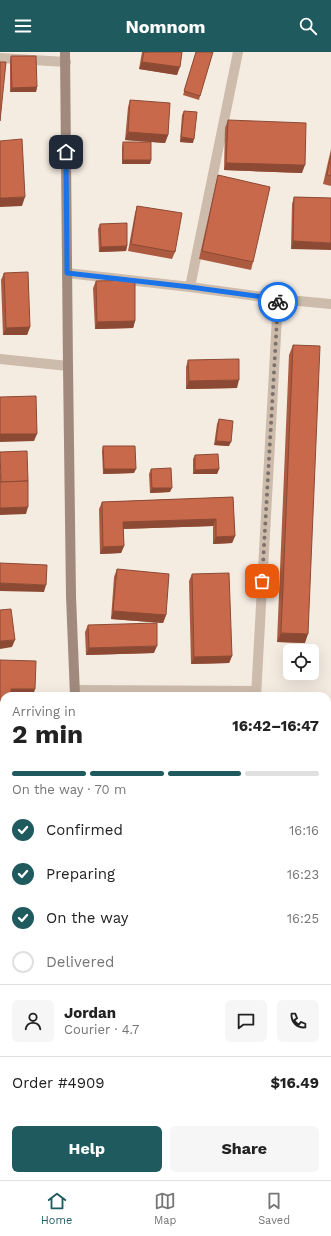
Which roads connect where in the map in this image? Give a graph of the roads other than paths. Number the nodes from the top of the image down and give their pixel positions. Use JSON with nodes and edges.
{"nodes":[{"id":1,"x":238,"y":52,"type":"edge"},
{"id":2,"x":65,"y":57,"type":"edge"},
{"id":3,"x":0,"y":58,"type":"edge"},
{"id":4,"x":67,"y":273,"type":"junction"},
{"id":5,"x":190,"y":287,"type":"junction"},
{"id":6,"x":278,"y":299,"type":"junction"},
{"id":7,"x":331,"y":304,"type":"edge"},
{"id":8,"x":0,"y":359,"type":"edge"},
{"id":9,"x":68,"y":366,"type":"junction"},
{"id":10,"x":75,"y":692,"type":"edge"},
{"id":11,"x":256,"y":692,"type":"edge"}],
"edges":[{"from":1,"to":5,"type":"street"},
{"from":2,"to":3,"type":"street"},
{"from":2,"to":4,"type":"street"},
{"from":4,"to":5,"type":"street"},
{"from":4,"to":9,"type":"street"},
{"from":5,"to":6,"type":"street"},
{"from":6,"to":7,"type":"street"},
{"from":6,"to":11,"type":"street"},
{"from":8,"to":9,"type":"street"},
{"from":9,"to":10,"type":"street"}]}
